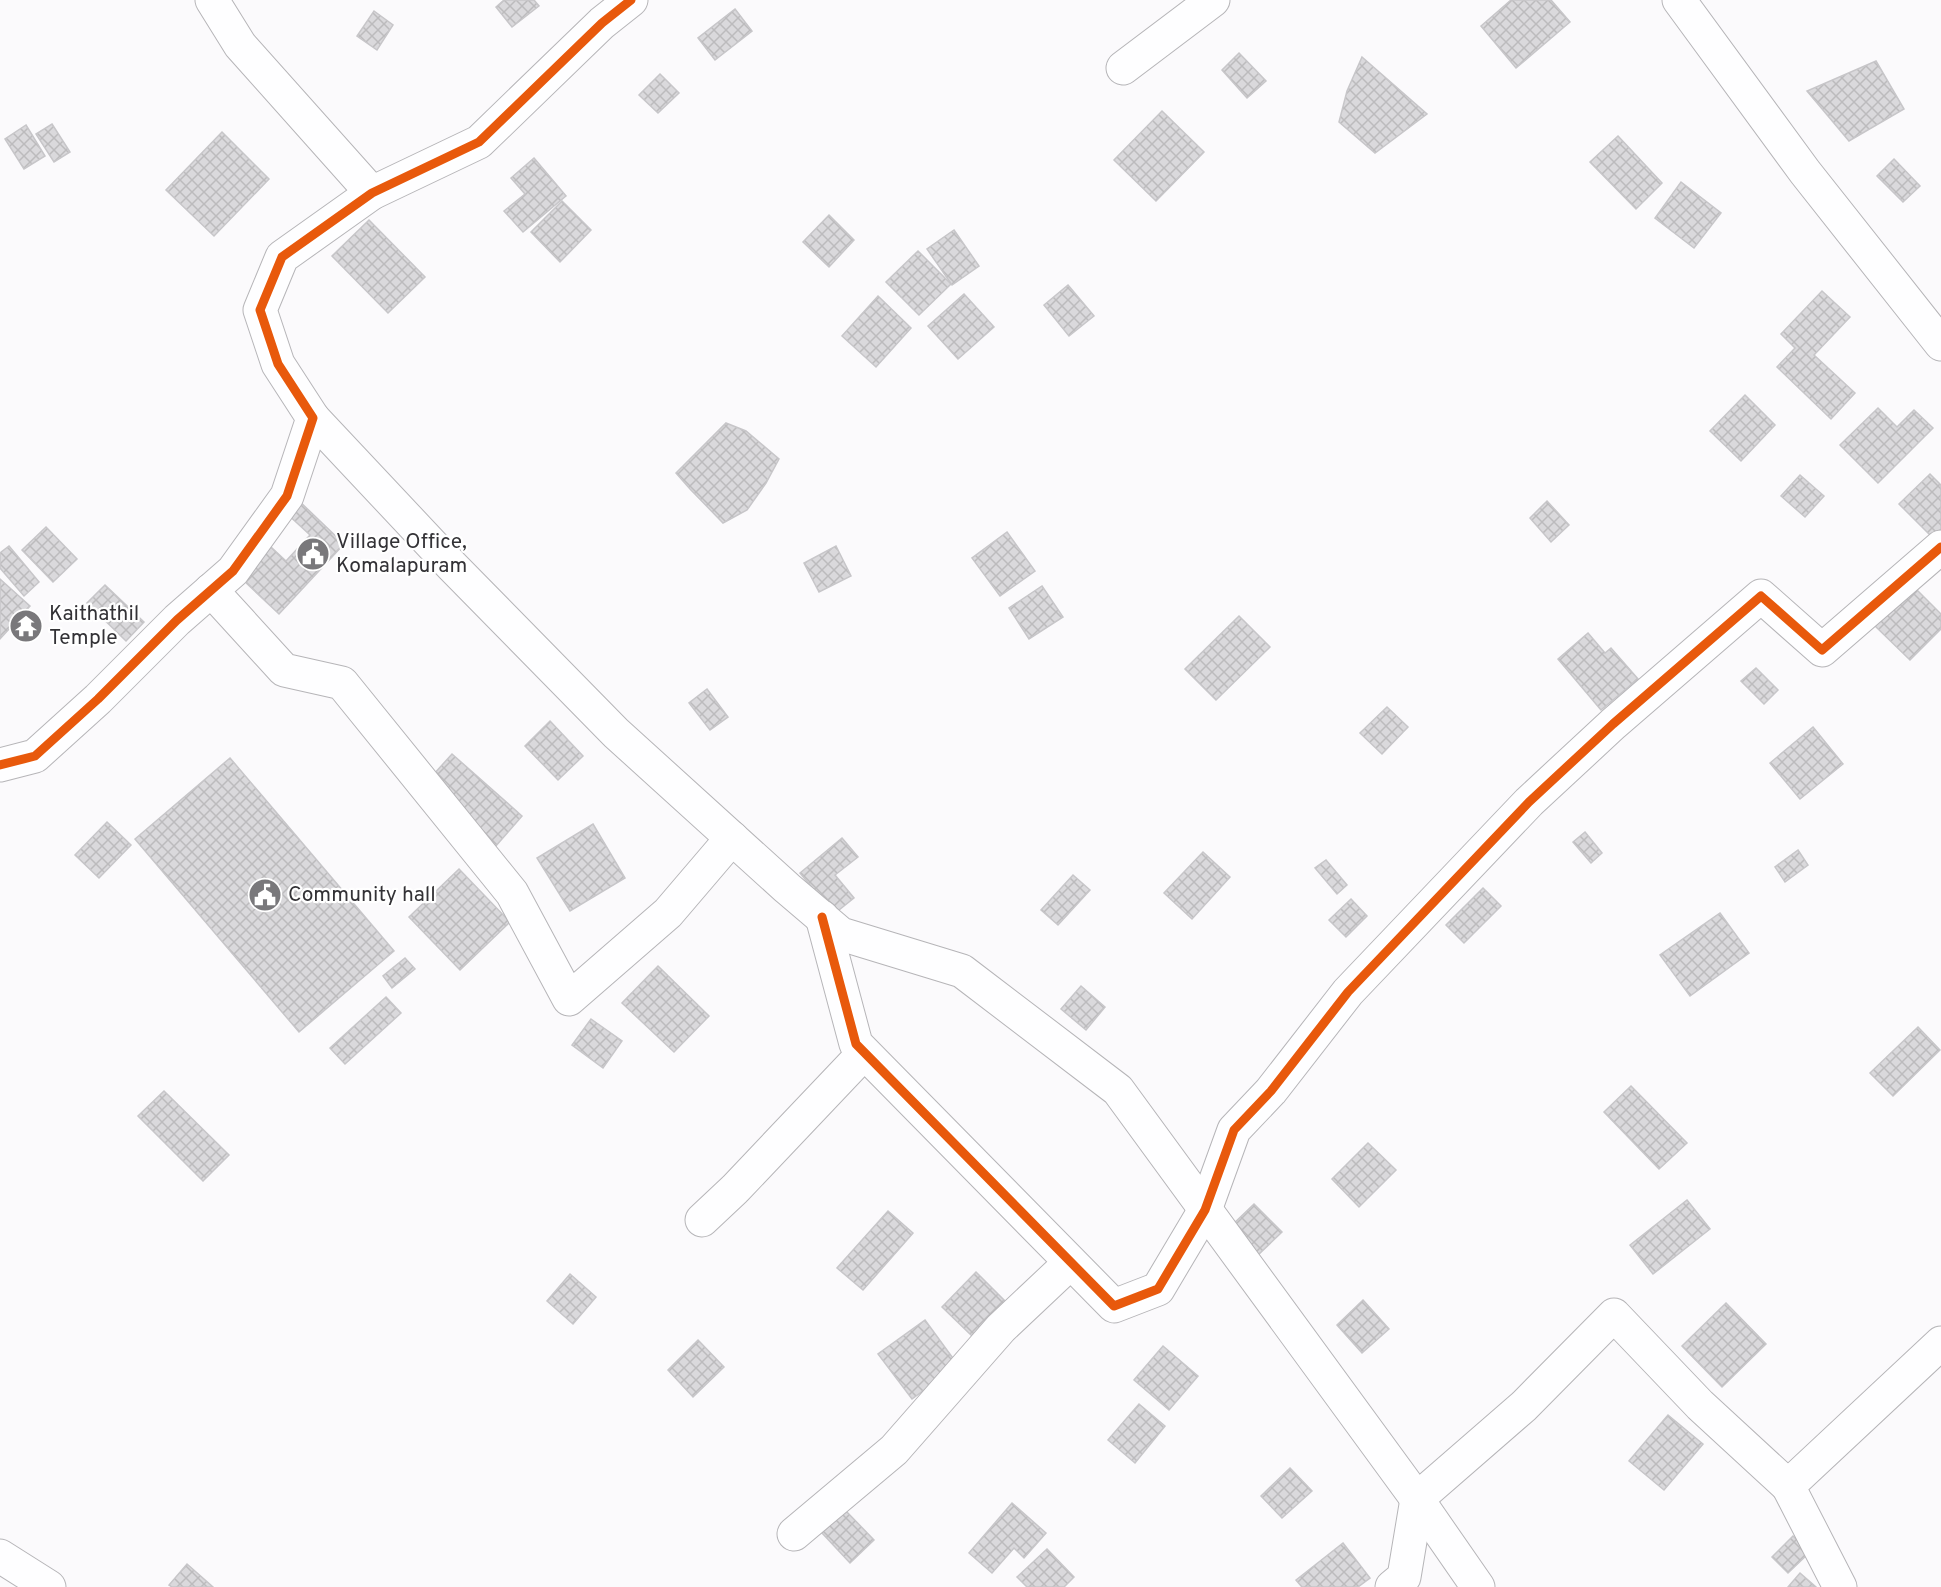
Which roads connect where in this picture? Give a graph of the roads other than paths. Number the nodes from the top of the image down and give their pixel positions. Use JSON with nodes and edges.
{"nodes":[{"id":1,"x":212,"y":0,"type":"edge"},
{"id":2,"x":631,"y":0,"type":"edge"},
{"id":3,"x":1213,"y":0,"type":"edge"},
{"id":4,"x":1679,"y":0,"type":"edge"},
{"id":5,"x":1123,"y":68,"type":"dead end"},
{"id":6,"x":372,"y":193,"type":"junction"},
{"id":7,"x":1941,"y":344,"type":"edge"},
{"id":8,"x":313,"y":418,"type":"junction"},
{"id":9,"x":1941,"y":547,"type":"edge"},
{"id":10,"x":211,"y":590,"type":"junction"},
{"id":11,"x":0,"y":765,"type":"edge"},
{"id":12,"x":732,"y":838,"type":"junction"},
{"id":13,"x":822,"y":917,"type":"junction"},
{"id":14,"x":864,"y":1053,"type":"junction"},
{"id":15,"x":1205,"y":1210,"type":"junction"},
{"id":16,"x":702,"y":1220,"type":"dead end"},
{"id":17,"x":1070,"y":1263,"type":"junction"},
{"id":18,"x":1941,"y":1343,"type":"edge"},
{"id":19,"x":1788,"y":1486,"type":"junction"},
{"id":20,"x":1417,"y":1498,"type":"junction"},
{"id":21,"x":794,"y":1534,"type":"dead end"},
{"id":22,"x":0,"y":1556,"type":"edge"},
{"id":23,"x":49,"y":1587,"type":"edge"},
{"id":24,"x":1392,"y":1587,"type":"edge"},
{"id":25,"x":1478,"y":1587,"type":"edge"},
{"id":26,"x":1840,"y":1587,"type":"edge"}],
"edges":[{"from":1,"to":6,"type":"street"},
{"from":2,"to":6,"type":"street"},
{"from":3,"to":5,"type":"street"},
{"from":4,"to":7,"type":"street"},
{"from":6,"to":8,"type":"street"},
{"from":8,"to":10,"type":"street"},
{"from":8,"to":12,"type":"street"},
{"from":9,"to":15,"type":"street"},
{"from":10,"to":11,"type":"street"},
{"from":10,"to":12,"type":"street"},
{"from":12,"to":13,"type":"street"},
{"from":13,"to":14,"type":"street"},
{"from":13,"to":15,"type":"street"},
{"from":14,"to":16,"type":"street"},
{"from":14,"to":17,"type":"street"},
{"from":15,"to":17,"type":"street"},
{"from":15,"to":20,"type":"street"},
{"from":17,"to":21,"type":"street"},
{"from":18,"to":19,"type":"street"},
{"from":19,"to":20,"type":"street"},
{"from":19,"to":26,"type":"street"},
{"from":20,"to":24,"type":"street"},
{"from":20,"to":25,"type":"street"},
{"from":22,"to":23,"type":"street"}]}
